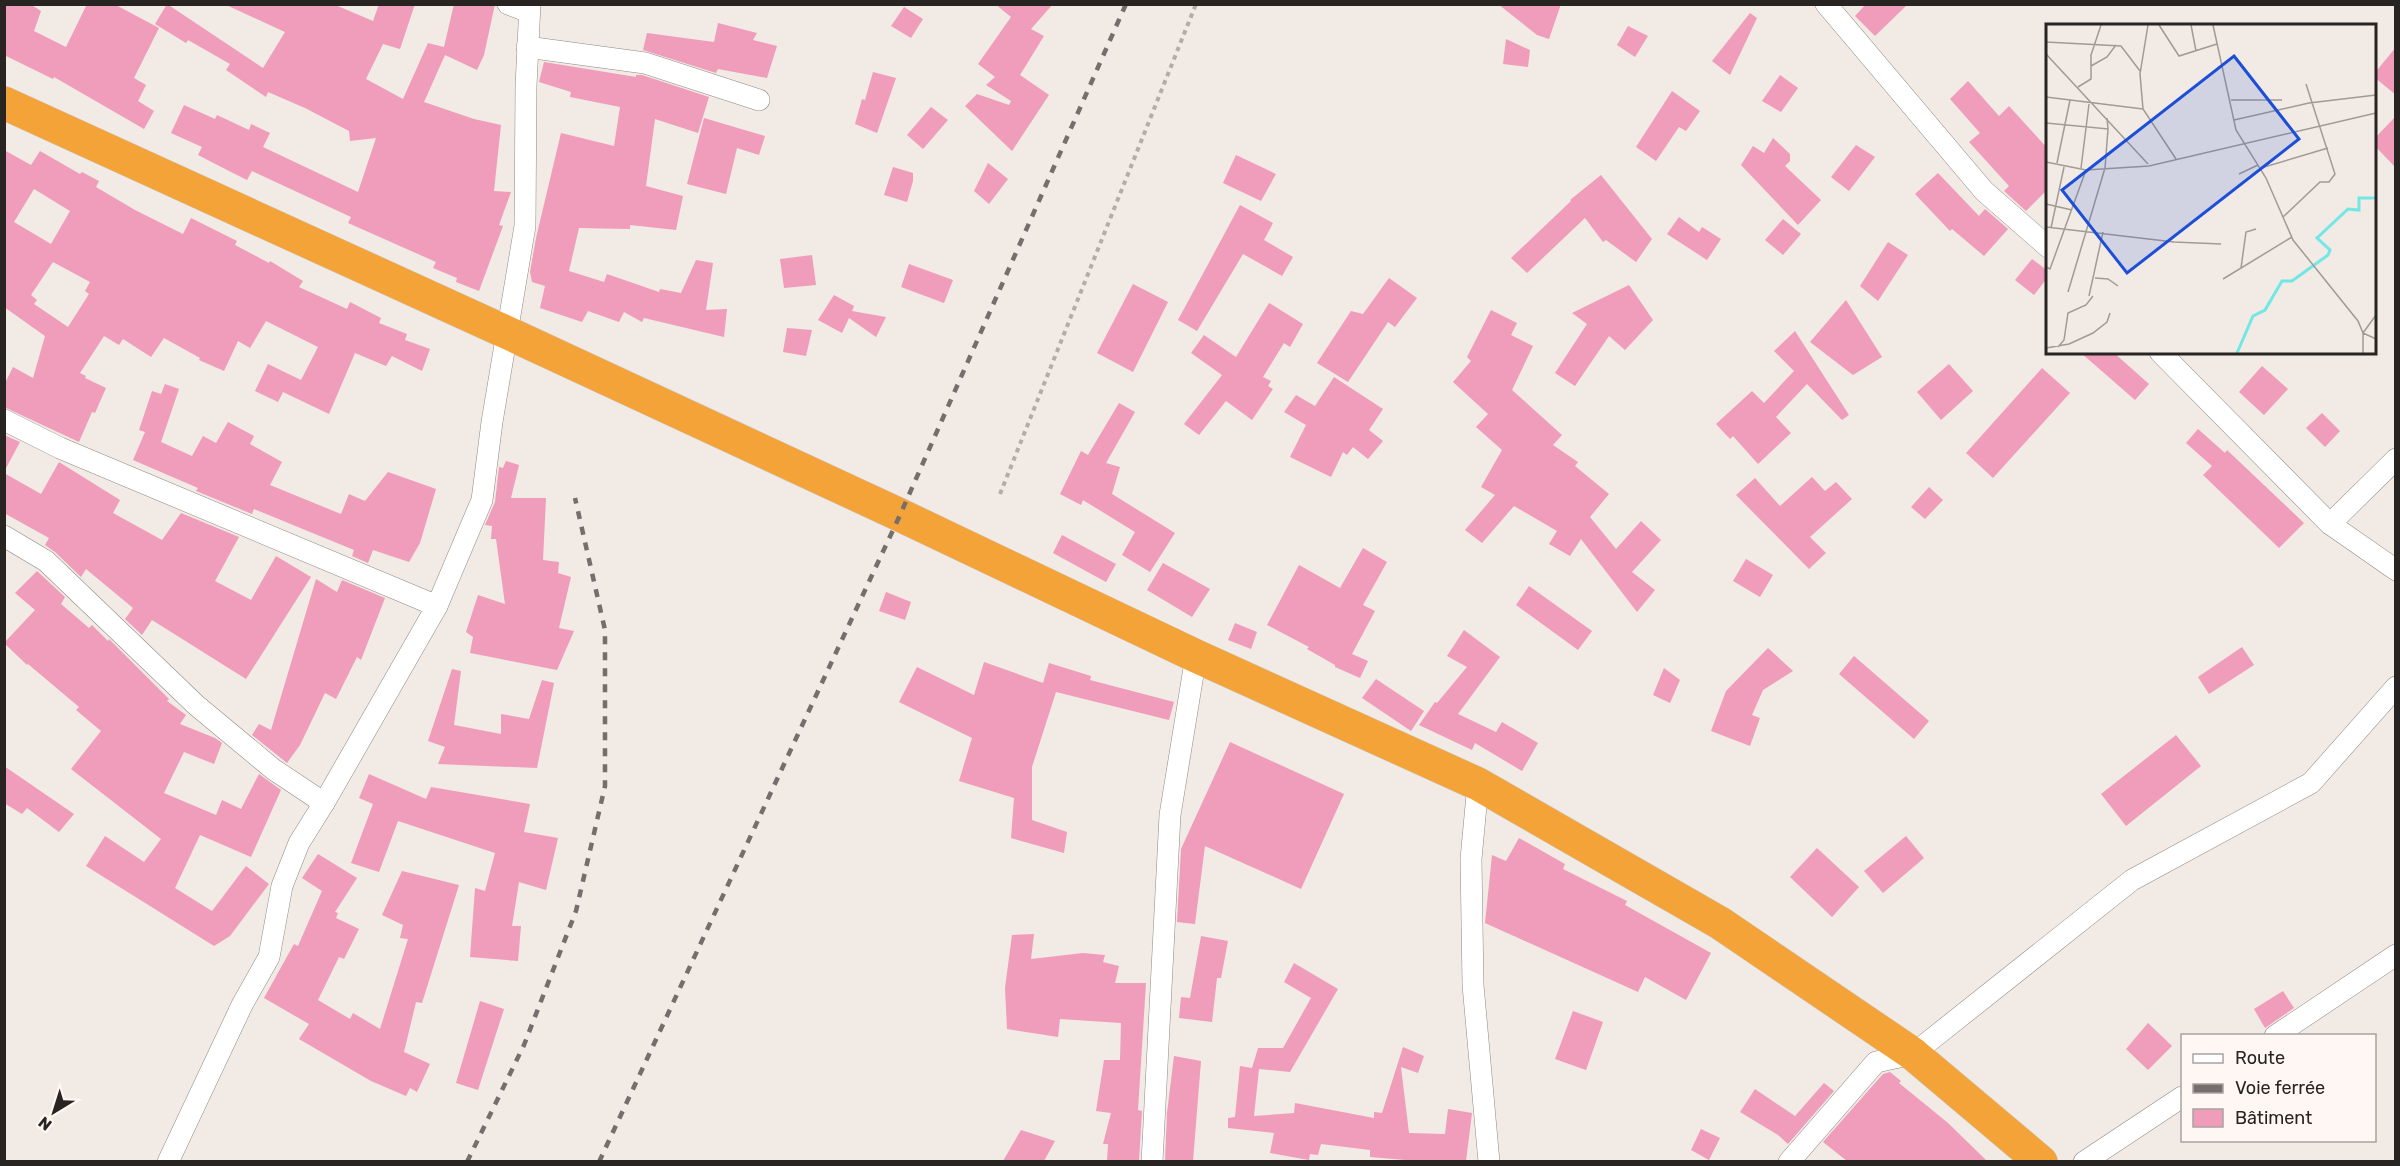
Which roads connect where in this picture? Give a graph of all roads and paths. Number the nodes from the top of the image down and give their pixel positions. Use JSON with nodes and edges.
{"nodes":[{"id":1,"x":508,"y":4,"type":"edge"},
{"id":2,"x":1196,"y":4,"type":"edge"},
{"id":3,"x":1826,"y":4,"type":"edge"},
{"id":4,"x":529,"y":8,"type":"edge"},
{"id":5,"x":527,"y":48,"type":"junction"},
{"id":6,"x":759,"y":100,"type":"dead end"},
{"id":7,"x":4,"y":103,"type":"edge"},
{"id":8,"x":2046,"y":245,"type":"edge"},
{"id":9,"x":508,"y":333,"type":"junction"},
{"id":10,"x":2162,"y":354,"type":"edge"},
{"id":11,"x":4,"y":420,"type":"edge"},
{"id":12,"x":2396,"y":459,"type":"edge"},
{"id":13,"x":1000,"y":494,"type":"dead end"},
{"id":14,"x":2330,"y":524,"type":"junction"},
{"id":15,"x":4,"y":536,"type":"edge"},
{"id":16,"x":2396,"y":570,"type":"edge"},
{"id":17,"x":437,"y":606,"type":"junction"},
{"id":18,"x":1196,"y":657,"type":"junction"},
{"id":19,"x":2396,"y":687,"type":"edge"},
{"id":20,"x":1478,"y":784,"type":"junction"},
{"id":21,"x":324,"y":803,"type":"junction"},
{"id":22,"x":2396,"y":955,"type":"edge"},
{"id":23,"x":2277,"y":1034,"type":"edge"},
{"id":24,"x":1912,"y":1054,"type":"junction"},
{"id":25,"x":2181,"y":1098,"type":"edge"},
{"id":26,"x":168,"y":1161,"type":"edge"},
{"id":27,"x":1152,"y":1161,"type":"edge"},
{"id":28,"x":1489,"y":1161,"type":"edge"},
{"id":29,"x":1790,"y":1161,"type":"edge"},
{"id":30,"x":2041,"y":1161,"type":"edge"},
{"id":31,"x":2084,"y":1161,"type":"edge"}],
"edges":[{"from":1,"to":4,"type":"street"},
{"from":2,"to":13,"type":"path"},
{"from":3,"to":8,"type":"street"},
{"from":4,"to":5,"type":"street"},
{"from":5,"to":6,"type":"street"},
{"from":5,"to":9,"type":"street"},
{"from":7,"to":9,"type":"highway"},
{"from":9,"to":17,"type":"street"},
{"from":9,"to":18,"type":"highway"},
{"from":10,"to":14,"type":"street"},
{"from":11,"to":17,"type":"street"},
{"from":12,"to":14,"type":"street"},
{"from":14,"to":16,"type":"street"},
{"from":15,"to":21,"type":"street"},
{"from":17,"to":21,"type":"street"},
{"from":18,"to":20,"type":"highway"},
{"from":18,"to":27,"type":"street"},
{"from":19,"to":24,"type":"street"},
{"from":20,"to":24,"type":"highway"},
{"from":20,"to":28,"type":"street"},
{"from":21,"to":26,"type":"street"},
{"from":22,"to":23,"type":"street"},
{"from":24,"to":29,"type":"street"},
{"from":24,"to":30,"type":"highway"},
{"from":25,"to":31,"type":"street"}]}
